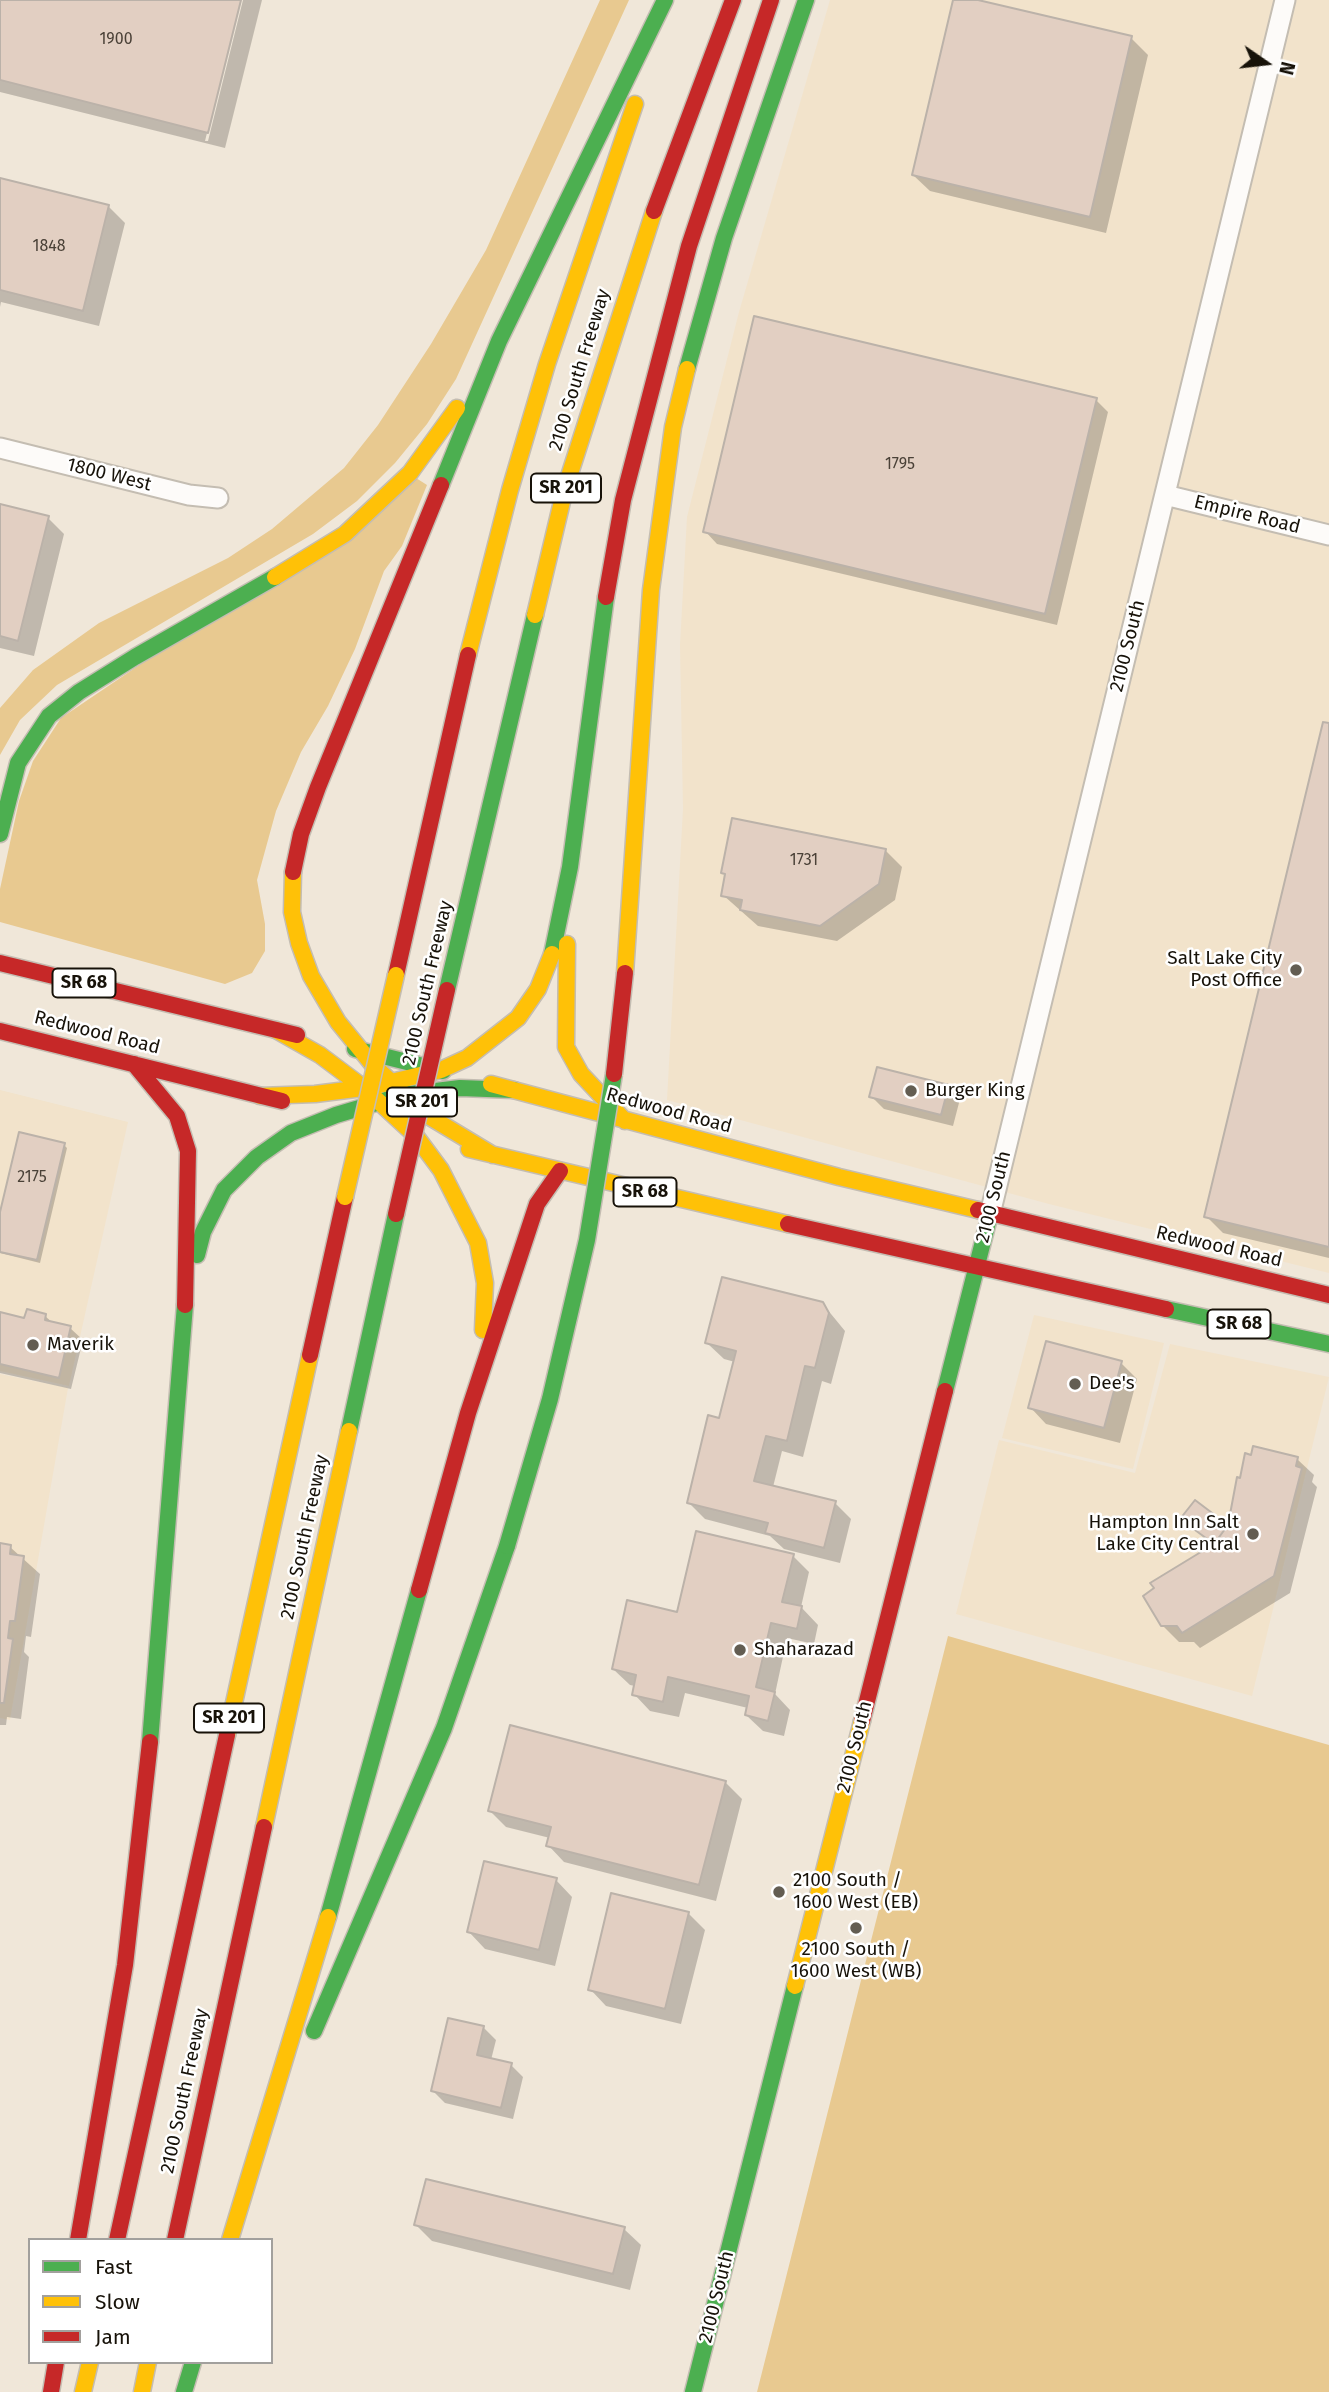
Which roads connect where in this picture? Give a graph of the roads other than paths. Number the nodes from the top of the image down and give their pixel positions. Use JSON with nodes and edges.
{"nodes":[{"id":1,"x":665,"y":0,"type":"edge"},
{"id":2,"x":675,"y":0,"type":"edge"},
{"id":3,"x":733,"y":0,"type":"edge"},
{"id":4,"x":771,"y":0,"type":"edge"},
{"id":5,"x":785,"y":0,"type":"edge"},
{"id":6,"x":806,"y":0,"type":"edge"},
{"id":7,"x":1285,"y":0,"type":"edge"},
{"id":8,"x":715,"y":162,"type":"junction"},
{"id":9,"x":499,"y":341,"type":"junction"},
{"id":10,"x":0,"y":448,"type":"edge"},
{"id":11,"x":1165,"y":495,"type":"junction"},
{"id":12,"x":218,"y":498,"type":"dead end"},
{"id":13,"x":1329,"y":535,"type":"edge"},
{"id":14,"x":0,"y":834,"type":"edge"},
{"id":15,"x":570,"y":867,"type":"junction"},
{"id":16,"x":0,"y":963,"type":"edge"},
{"id":17,"x":276,"y":1030,"type":"junction"},
{"id":18,"x":0,"y":1031,"type":"edge"},
{"id":19,"x":361,"y":1051,"type":"junction"},
{"id":20,"x":134,"y":1064,"type":"junction"},
{"id":21,"x":441,"y":1070,"type":"junction"},
{"id":22,"x":364,"y":1088,"type":"junction"},
{"id":23,"x":398,"y":1090,"type":"junction"},
{"id":24,"x":513,"y":1090,"type":"junction"},
{"id":25,"x":260,"y":1096,"type":"junction"},
{"id":26,"x":380,"y":1102,"type":"junction"},
{"id":27,"x":336,"y":1115,"type":"junction"},
{"id":28,"x":625,"y":1121,"type":"junction"},
{"id":29,"x":415,"y":1135,"type":"junction"},
{"id":30,"x":493,"y":1155,"type":"junction"},
{"id":31,"x":560,"y":1171,"type":"junction"},
{"id":32,"x":990,"y":1214,"type":"junction"},
{"id":33,"x":976,"y":1268,"type":"junction"},
{"id":34,"x":1329,"y":1295,"type":"edge"},
{"id":35,"x":184,"y":1342,"type":"junction"},
{"id":36,"x":1329,"y":1343,"type":"edge"},
{"id":37,"x":468,"y":1413,"type":"junction"},
{"id":38,"x":244,"y":2195,"type":"junction"},
{"id":39,"x":78,"y":2238,"type":"edge"},
{"id":40,"x":117,"y":2238,"type":"edge"},
{"id":41,"x":175,"y":2238,"type":"edge"},
{"id":42,"x":231,"y":2238,"type":"edge"},
{"id":43,"x":56,"y":2364,"type":"edge"},
{"id":44,"x":90,"y":2364,"type":"edge"},
{"id":45,"x":148,"y":2364,"type":"edge"},
{"id":46,"x":192,"y":2364,"type":"edge"},
{"id":47,"x":51,"y":2392,"type":"edge"},
{"id":48,"x":83,"y":2392,"type":"edge"},
{"id":49,"x":142,"y":2392,"type":"edge"},
{"id":50,"x":184,"y":2392,"type":"edge"},
{"id":51,"x":694,"y":2392,"type":"edge"}],
"edges":[{"from":1,"to":9,"type":"main road"},
{"from":2,"to":40,"type":"main road","name":"2100 South Freeway","number":"SR 201","bridge":true},
{"from":3,"to":41,"type":"main road","name":"2100 South Freeway","number":"SR 201","bridge":true},
{"from":4,"to":8,"type":"main road"},
{"from":5,"to":8,"type":"main road"},
{"from":6,"to":38,"type":"main road","bridge":true},
{"from":7,"to":11,"type":"street","name":"2100 South"},
{"from":8,"to":15,"type":"main road"},
{"from":9,"to":14,"type":"main road"},
{"from":9,"to":19,"type":"main road"},
{"from":10,"to":12,"type":"street","name":"1800 West"},
{"from":11,"to":13,"type":"street","name":"Empire Road"},
{"from":11,"to":32,"type":"street","name":"2100 South"},
{"from":15,"to":21,"type":"main road"},
{"from":15,"to":28,"type":"main road"},
{"from":16,"to":17,"type":"main road","name":"Redwood Road","number":"SR 68"},
{"from":17,"to":19,"type":"main road","name":"Redwood Road","number":"SR 68"},
{"from":17,"to":22,"type":"main road"},
{"from":18,"to":20,"type":"main road","name":"Redwood Road","number":"SR 68"},
{"from":19,"to":21,"type":"main road","name":"Redwood Road","number":"SR 68"},
{"from":19,"to":23,"type":"main road"},
{"from":20,"to":25,"type":"main road","name":"Redwood Road","number":"SR 68"},
{"from":20,"to":35,"type":"main road"},
{"from":21,"to":23,"type":"main road"},
{"from":21,"to":24,"type":"main road","name":"Redwood Road","number":"SR 68"},
{"from":22,"to":23,"type":"main road"},
{"from":22,"to":25,"type":"main road"},
{"from":22,"to":26,"type":"main road"},
{"from":23,"to":24,"type":"main road"},
{"from":23,"to":26,"type":"main road"},
{"from":23,"to":30,"type":"main road"},
{"from":24,"to":28,"type":"main road","name":"Redwood Road","number":"SR 68"},
{"from":25,"to":27,"type":"main road","name":"Redwood Road","number":"SR 68"},
{"from":26,"to":27,"type":"main road"},
{"from":26,"to":29,"type":"main road"},
{"from":27,"to":29,"type":"main road","name":"Redwood Road","number":"SR 68"},
{"from":27,"to":35,"type":"main road"},
{"from":28,"to":32,"type":"main road","name":"Redwood Road","number":"SR 68"},
{"from":29,"to":30,"type":"main road","name":"Redwood Road","number":"SR 68"},
{"from":29,"to":37,"type":"main road"},
{"from":30,"to":31,"type":"main road","name":"Redwood Road","number":"SR 68"},
{"from":31,"to":33,"type":"main road","name":"Redwood Road","number":"SR 68"},
{"from":31,"to":37,"type":"main road"},
{"from":32,"to":33,"type":"main road","name":"2100 South"},
{"from":32,"to":34,"type":"main road","name":"Redwood Road","number":"SR 68"},
{"from":33,"to":36,"type":"main road","name":"Redwood Road","number":"SR 68"},
{"from":33,"to":51,"type":"main road","name":"2100 South"},
{"from":35,"to":39,"type":"main road"},
{"from":37,"to":38,"type":"main road"},
{"from":38,"to":42,"type":"main road"},
{"from":43,"to":47,"type":"main road"},
{"from":44,"to":48,"type":"main road"},
{"from":45,"to":49,"type":"main road"},
{"from":46,"to":50,"type":"main road"}]}
